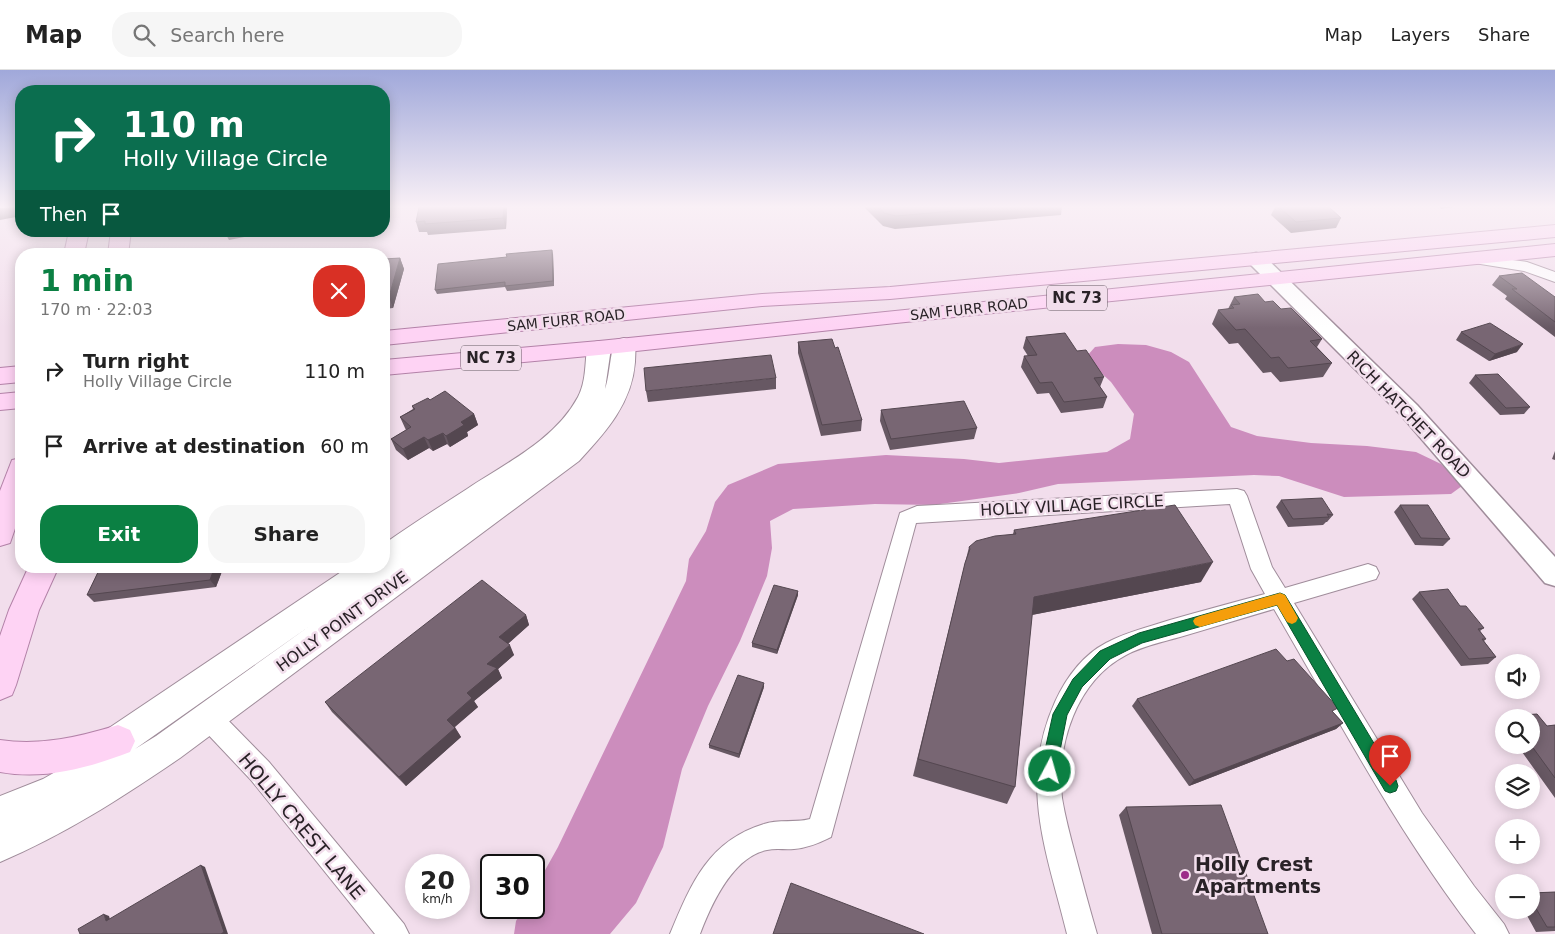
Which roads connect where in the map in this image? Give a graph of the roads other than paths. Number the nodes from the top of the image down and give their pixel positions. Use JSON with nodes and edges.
{"nodes":[{"id":1,"x":1381,"y":247,"type":"edge"},
{"id":2,"x":1555,"y":250,"type":"edge"},
{"id":3,"x":1256,"y":259,"type":"junction"},
{"id":4,"x":1472,"y":259,"type":"junction"},
{"id":5,"x":1275,"y":278,"type":"junction"},
{"id":6,"x":1555,"y":278,"type":"edge"},
{"id":7,"x":890,"y":293,"type":"junction"},
{"id":8,"x":616,"y":315,"type":"junction"},
{"id":9,"x":390,"y":337,"type":"edge"},
{"id":10,"x":611,"y":347,"type":"junction"},
{"id":11,"x":390,"y":362,"type":"edge"},
{"id":12,"x":390,"y":367,"type":"edge"},
{"id":13,"x":15,"y":375,"type":"edge"},
{"id":14,"x":0,"y":376,"type":"edge"},
{"id":15,"x":15,"y":401,"type":"edge"},
{"id":16,"x":0,"y":402,"type":"edge"},
{"id":17,"x":15,"y":486,"type":"edge"},
{"id":18,"x":428,"y":528,"type":"junction"},
{"id":19,"x":0,"y":535,"type":"edge"},
{"id":20,"x":390,"y":555,"type":"edge"},
{"id":21,"x":390,"y":560,"type":"edge"},
{"id":22,"x":41,"y":573,"type":"edge"},
{"id":23,"x":363,"y":573,"type":"edge"},
{"id":24,"x":375,"y":573,"type":"edge"},
{"id":25,"x":1368,"y":573,"type":"dead end"},
{"id":26,"x":1555,"y":575,"type":"edge"},
{"id":27,"x":1280,"y":598,"type":"junction"},
{"id":28,"x":0,"y":685,"type":"edge"},
{"id":29,"x":209,"y":718,"type":"junction"},
{"id":30,"x":118,"y":741,"type":"junction"},
{"id":31,"x":0,"y":756,"type":"edge"},
{"id":32,"x":0,"y":814,"type":"edge"},
{"id":33,"x":0,"y":843,"type":"edge"},
{"id":34,"x":394,"y":934,"type":"edge"},
{"id":35,"x":685,"y":934,"type":"edge"},
{"id":36,"x":1082,"y":934,"type":"edge"},
{"id":37,"x":1494,"y":934,"type":"edge"}],
"edges":[{"from":1,"to":3,"type":"main road","name":"SAM FURR ROAD","number":"NC 73"},
{"from":2,"to":4,"type":"main road","name":"SAM FURR ROAD","number":"NC 73"},
{"from":3,"to":5,"type":"street","name":"RICH HATCHET ROAD"},
{"from":3,"to":7,"type":"main road","name":"SAM FURR ROAD","number":"NC 73"},
{"from":4,"to":5,"type":"main road","name":"SAM FURR ROAD","number":"NC 73"},
{"from":4,"to":6,"type":"street"},
{"from":5,"to":10,"type":"main road","name":"SAM FURR ROAD","number":"NC 73"},
{"from":5,"to":26,"type":"street","name":"RICH HATCHET ROAD"},
{"from":7,"to":8,"type":"main road","name":"SAM FURR ROAD","number":"NC 73"},
{"from":7,"to":10,"type":"main road"},
{"from":8,"to":9,"type":"main road","name":"SAM FURR ROAD","number":"NC 73"},
{"from":8,"to":11,"type":"main road"},
{"from":10,"to":12,"type":"main road","name":"SAM FURR ROAD","number":"NC 73"},
{"from":10,"to":18,"type":"main road","name":"HOLLY POINT DRIVE"},
{"from":10,"to":29,"type":"main road","name":"HOLLY POINT DRIVE"},
{"from":13,"to":14,"type":"main road"},
{"from":15,"to":16,"type":"main road"},
{"from":17,"to":19,"type":"main road"},
{"from":18,"to":20,"type":"main road","name":"HOLLY POINT DRIVE"},
{"from":18,"to":21,"type":"main road"},
{"from":22,"to":28,"type":"main road"},
{"from":23,"to":30,"type":"main road","name":"HOLLY POINT DRIVE"},
{"from":24,"to":29,"type":"main road"},
{"from":25,"to":27,"type":"street"},
{"from":27,"to":35,"type":"street","name":"HOLLY VILLAGE CIRCLE"},
{"from":27,"to":36,"type":"street"},
{"from":27,"to":37,"type":"street","name":"HOLLY VILLAGE CIRCLE"},
{"from":29,"to":33,"type":"main road","name":"HOLLY POINT DRIVE"},
{"from":29,"to":34,"type":"street","name":"HOLLY CREST LANE"},
{"from":30,"to":31,"type":"main road"},
{"from":30,"to":32,"type":"main road","name":"HOLLY POINT DRIVE"}]}
